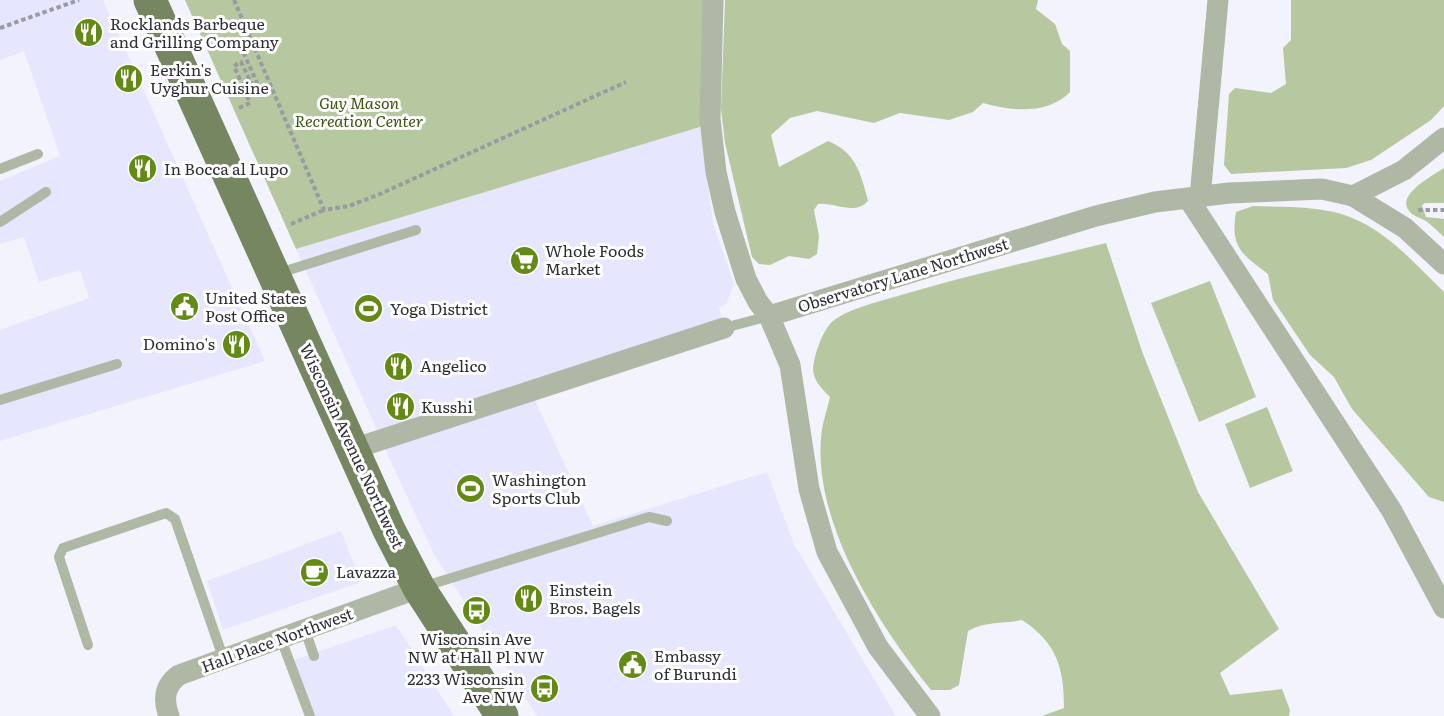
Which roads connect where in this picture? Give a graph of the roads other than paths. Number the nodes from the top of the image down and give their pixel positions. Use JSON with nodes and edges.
{"nodes":[{"id":1,"x":150,"y":0,"type":"edge"},
{"id":2,"x":713,"y":0,"type":"edge"},
{"id":3,"x":1218,"y":0,"type":"edge"},
{"id":4,"x":1444,"y":138,"type":"edge"},
{"id":5,"x":38,"y":154,"type":"dead end"},
{"id":6,"x":0,"y":169,"type":"edge"},
{"id":7,"x":46,"y":192,"type":"dead end"},
{"id":8,"x":1353,"y":196,"type":"junction"},
{"id":9,"x":1194,"y":197,"type":"junction"},
{"id":10,"x":0,"y":222,"type":"edge"},
{"id":11,"x":416,"y":230,"type":"dead end"},
{"id":12,"x":1444,"y":264,"type":"edge"},
{"id":13,"x":274,"y":274,"type":"junction"},
{"id":14,"x":769,"y":316,"type":"junction"},
{"id":15,"x":724,"y":328,"type":"joint"},
{"id":16,"x":117,"y":364,"type":"dead end"},
{"id":17,"x":0,"y":400,"type":"edge"},
{"id":18,"x":353,"y":449,"type":"junction"},
{"id":19,"x":667,"y":521,"type":"dead end"},
{"id":20,"x":419,"y":588,"type":"junction"},
{"id":21,"x":1444,"y":608,"type":"edge"},
{"id":22,"x":305,"y":630,"type":"junction"},
{"id":23,"x":281,"y":639,"type":"junction"},
{"id":24,"x":88,"y":645,"type":"dead end"},
{"id":25,"x":314,"y":656,"type":"dead end"},
{"id":26,"x":224,"y":660,"type":"junction"},
{"id":27,"x":169,"y":716,"type":"edge"},
{"id":28,"x":310,"y":716,"type":"edge"},
{"id":29,"x":502,"y":716,"type":"edge"},
{"id":30,"x":930,"y":716,"type":"edge"}],
"edges":[{"from":1,"to":13,"type":"main road","name":"Wisconsin Avenue Northwest"},
{"from":2,"to":14,"type":"street"},
{"from":3,"to":9,"type":"street"},
{"from":4,"to":8,"type":"street"},
{"from":5,"to":6,"type":"lane"},
{"from":7,"to":10,"type":"lane"},
{"from":8,"to":9,"type":"street","name":"Observatory Lane Northwest"},
{"from":8,"to":12,"type":"street","name":"Observatory Lane Northwest"},
{"from":9,"to":14,"type":"street","name":"Observatory Lane Northwest"},
{"from":9,"to":21,"type":"street"},
{"from":11,"to":13,"type":"lane"},
{"from":13,"to":18,"type":"main road","name":"Wisconsin Avenue Northwest"},
{"from":14,"to":15,"type":"lane","name":"Observatory Lane Northwest"},
{"from":14,"to":30,"type":"street"},
{"from":15,"to":18,"type":"street","name":"Observatory Lane Northwest"},
{"from":16,"to":17,"type":"lane"},
{"from":18,"to":20,"type":"main road","name":"Wisconsin Avenue Northwest"},
{"from":19,"to":20,"type":"lane"},
{"from":20,"to":22,"type":"street","name":"Hall Place Northwest"},
{"from":20,"to":29,"type":"main road","name":"Wisconsin Avenue Northwest"},
{"from":22,"to":23,"type":"street","name":"Hall Place Northwest"},
{"from":22,"to":25,"type":"lane"},
{"from":23,"to":26,"type":"street","name":"Hall Place Northwest"},
{"from":23,"to":28,"type":"lane"},
{"from":24,"to":26,"type":"lane"},
{"from":26,"to":27,"type":"street","name":"Hall Place Northwest"}]}
